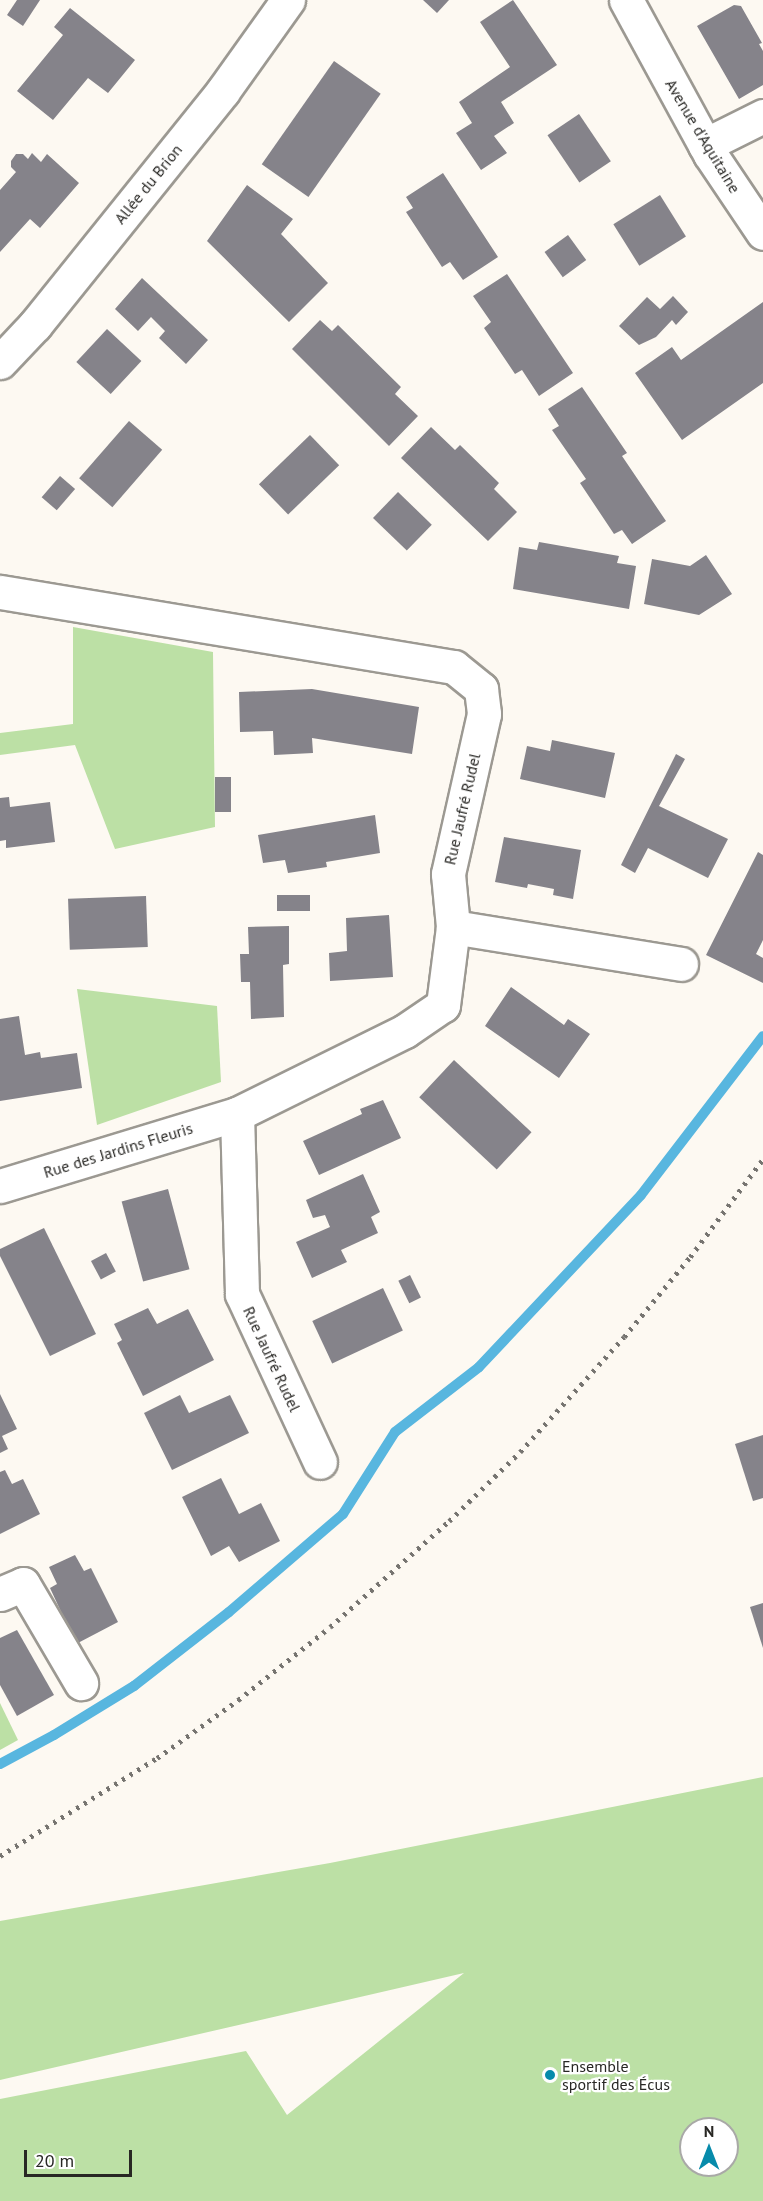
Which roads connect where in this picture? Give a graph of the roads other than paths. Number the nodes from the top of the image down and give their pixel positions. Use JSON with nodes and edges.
{"nodes":[{"id":1,"x":288,"y":0,"type":"edge"},
{"id":2,"x":609,"y":0,"type":"edge"},
{"id":3,"x":626,"y":0,"type":"edge"},
{"id":4,"x":664,"y":69,"type":"junction"},
{"id":5,"x":763,"y":116,"type":"edge"},
{"id":6,"x":705,"y":146,"type":"junction"},
{"id":7,"x":763,"y":233,"type":"edge"},
{"id":8,"x":0,"y":362,"type":"edge"},
{"id":9,"x":0,"y":592,"type":"edge"},
{"id":10,"x":453,"y":927,"type":"junction"},
{"id":11,"x":681,"y":964,"type":"dead end"},
{"id":12,"x":237,"y":1114,"type":"junction"},
{"id":13,"x":0,"y":1185,"type":"edge"},
{"id":14,"x":320,"y":1462,"type":"dead end"},
{"id":15,"x":12,"y":1589,"type":"edge"},
{"id":16,"x":81,"y":1683,"type":"dead end"}],
"edges":[{"from":1,"to":8,"type":"street","name":"Allée du Brion"},
{"from":2,"to":4,"type":"street","name":"Avenue d'Aquitaine"},
{"from":3,"to":4,"type":"street","name":"Avenue d'Aquitaine"},
{"from":4,"to":6,"type":"street","name":"Avenue d'Aquitaine"},
{"from":5,"to":6,"type":"street"},
{"from":6,"to":7,"type":"street","name":"Avenue d'Aquitaine"},
{"from":9,"to":10,"type":"street","name":"Rue Jaufré Rudel"},
{"from":10,"to":11,"type":"street"},
{"from":10,"to":12,"type":"street","name":"Rue Jaufré Rudel"},
{"from":12,"to":13,"type":"street","name":"Rue des Jardins Fleuris"},
{"from":12,"to":14,"type":"street","name":"Rue Jaufré Rudel"},
{"from":15,"to":16,"type":"street"}]}
